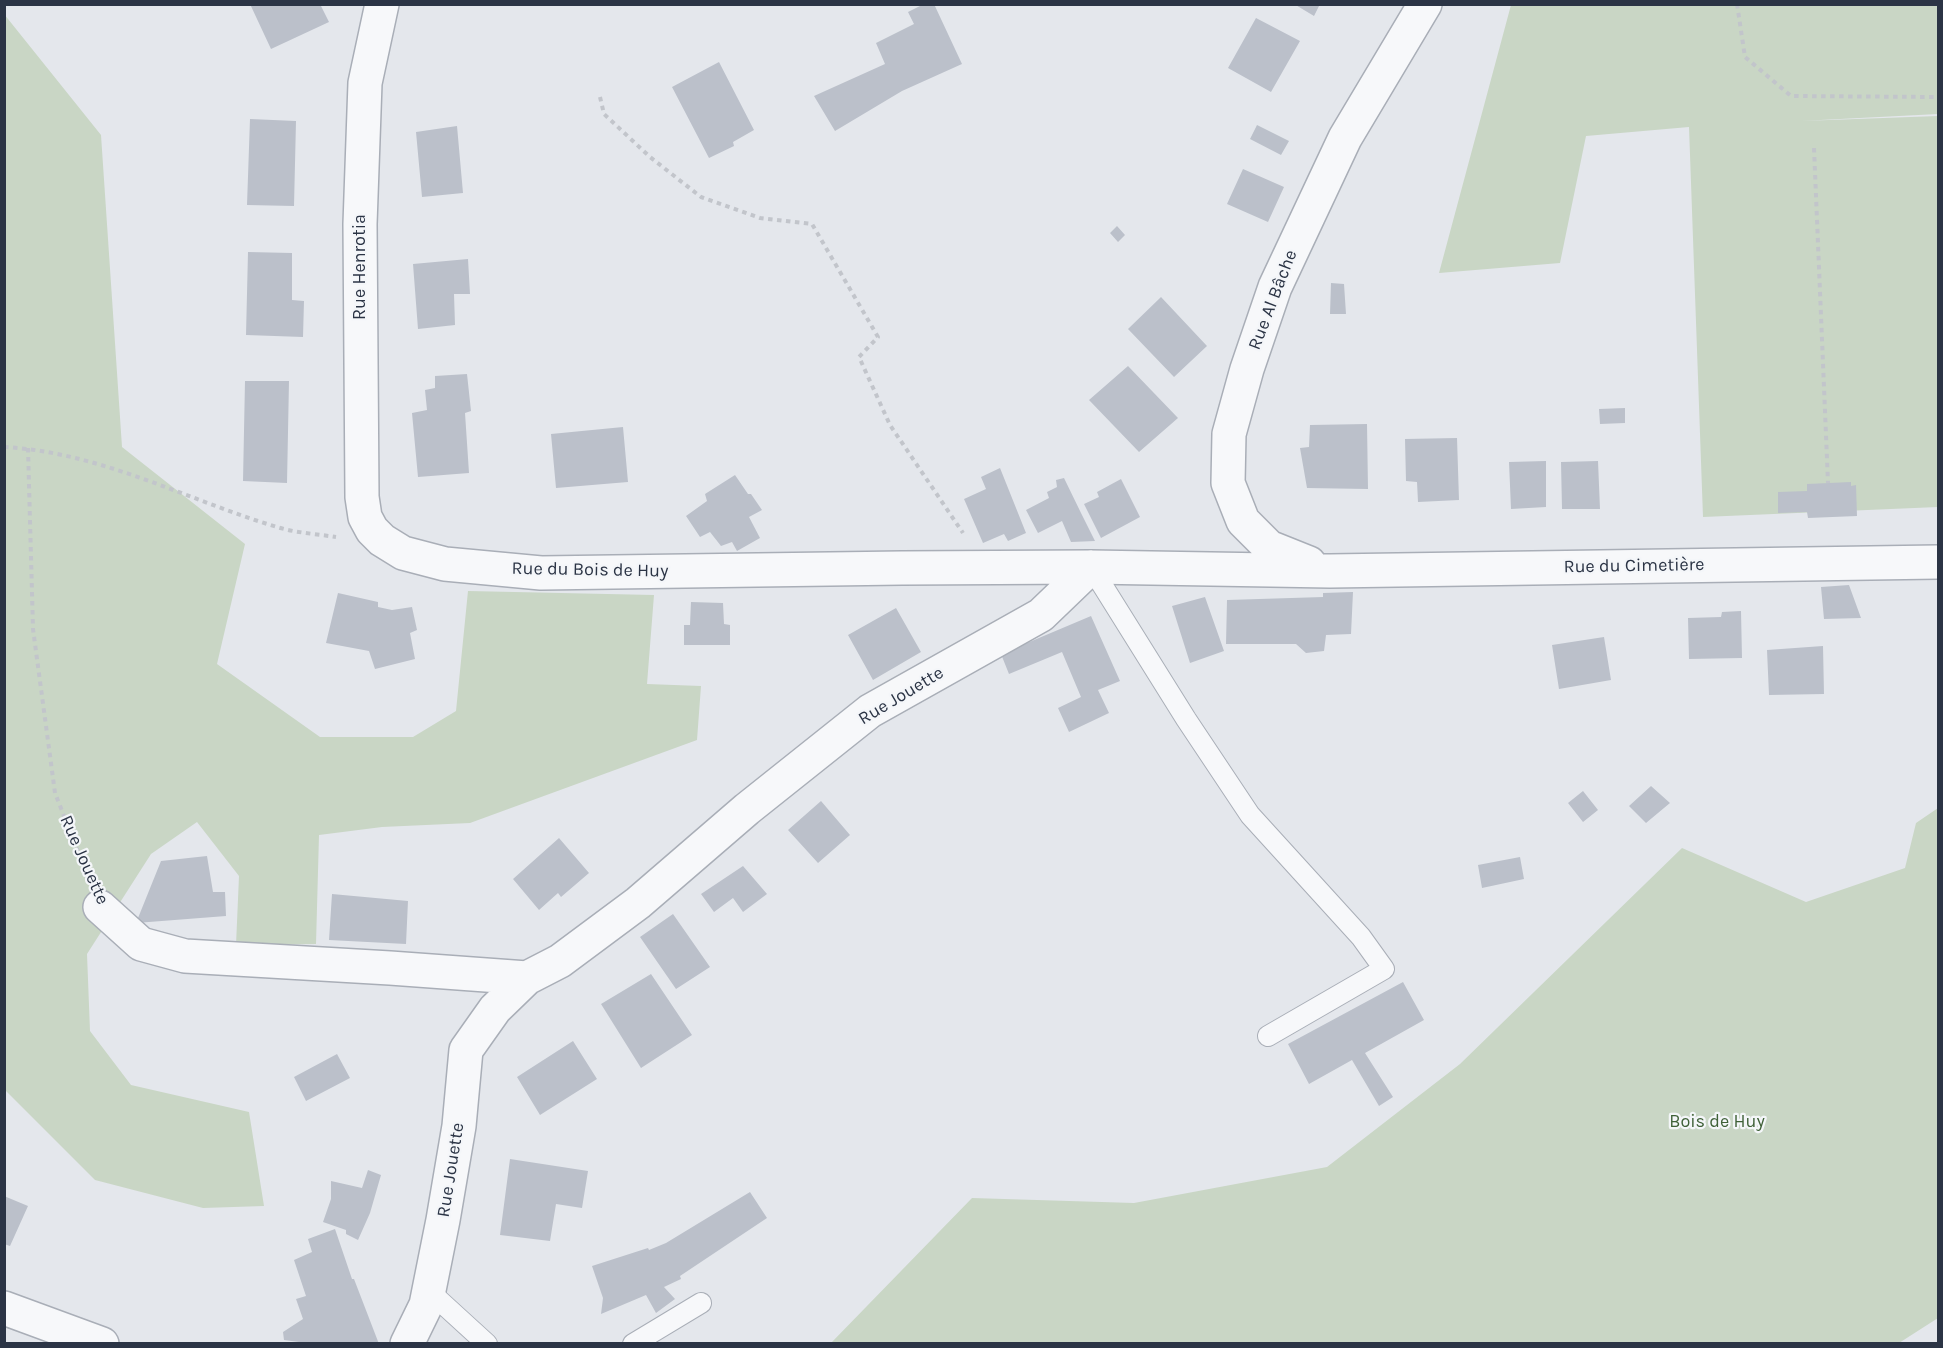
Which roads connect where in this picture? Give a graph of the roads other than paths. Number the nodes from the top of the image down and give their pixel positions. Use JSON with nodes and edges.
{"nodes":[{"id":1,"x":382,"y":4,"type":"edge"},
{"id":2,"x":1425,"y":4,"type":"edge"},
{"id":3,"x":372,"y":530,"type":"joint"},
{"id":4,"x":1938,"y":562,"type":"edge"},
{"id":5,"x":1091,"y":567,"type":"junction"},
{"id":6,"x":1330,"y":571,"type":"junction"},
{"id":7,"x":100,"y":907,"type":"road end"},
{"id":8,"x":527,"y":978,"type":"junction"},
{"id":9,"x":1268,"y":1035,"type":"dead end"},
{"id":10,"x":429,"y":1291,"type":"junction"},
{"id":11,"x":701,"y":1303,"type":"dead end"},
{"id":12,"x":4,"y":1308,"type":"edge"},
{"id":13,"x":102,"y":1344,"type":"edge"},
{"id":14,"x":407,"y":1344,"type":"edge"},
{"id":15,"x":487,"y":1344,"type":"edge"},
{"id":16,"x":633,"y":1344,"type":"edge"}],
"edges":[{"from":1,"to":3,"type":"street","name":"Rue Henrotia"},
{"from":2,"to":6,"type":"street","name":"Rue Al Bâche"},
{"from":3,"to":5,"type":"street","name":"Rue du Bois de Huy"},
{"from":4,"to":6,"type":"street","name":"Rue du Cimetière"},
{"from":5,"to":6,"type":"street"},
{"from":5,"to":8,"type":"street","name":"Rue Jouette"},
{"from":5,"to":9,"type":"lane"},
{"from":7,"to":8,"type":"street","name":"Rue Jouette"},
{"from":8,"to":10,"type":"street","name":"Rue Jouette"},
{"from":10,"to":14,"type":"street","name":"Rue Jouette"},
{"from":10,"to":15,"type":"lane"},
{"from":11,"to":16,"type":"lane"},
{"from":12,"to":13,"type":"street"}]}
